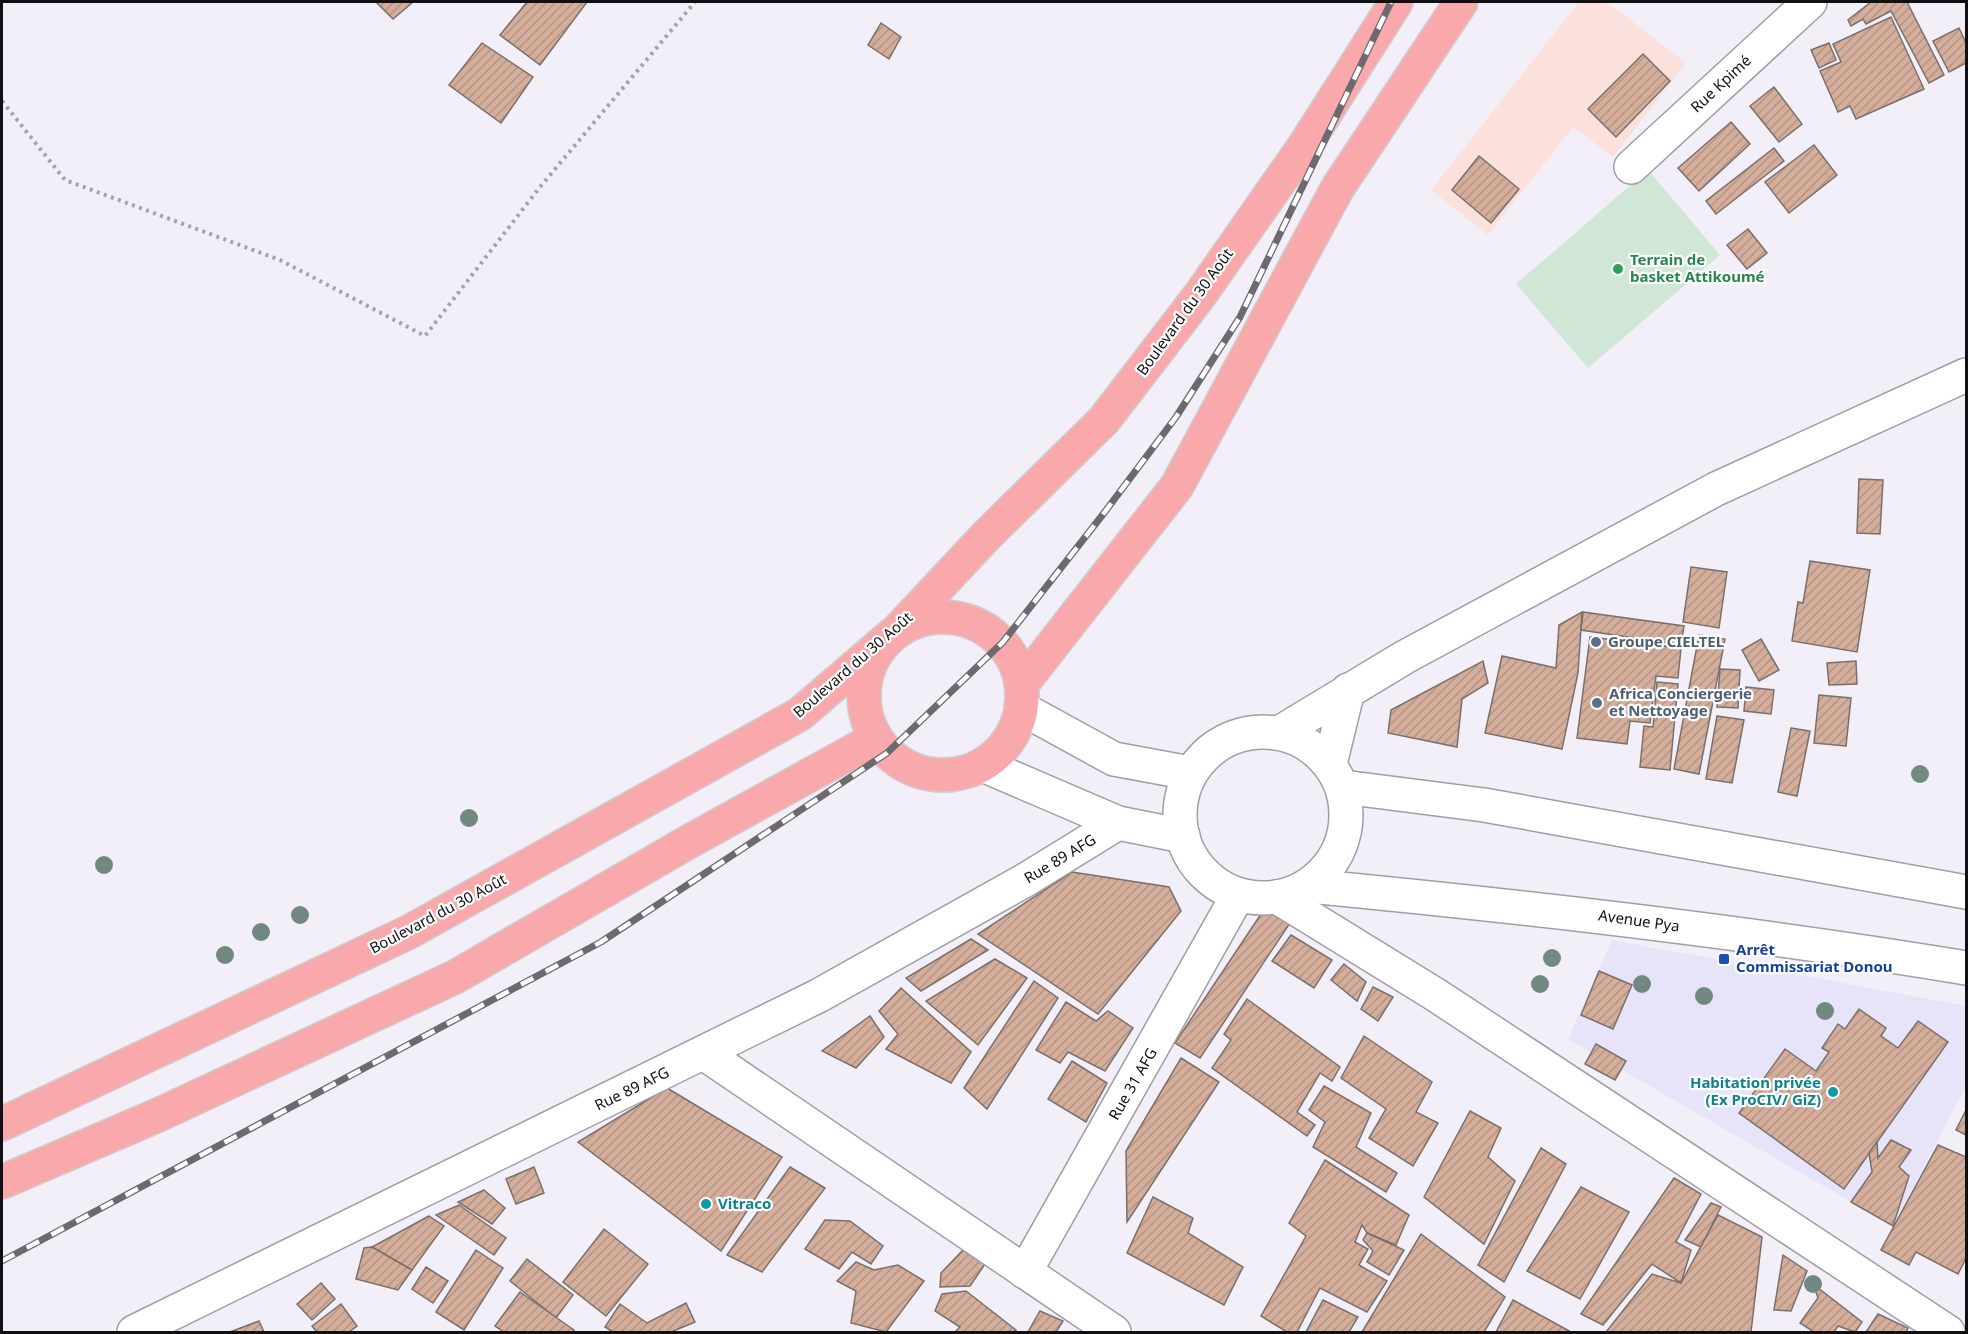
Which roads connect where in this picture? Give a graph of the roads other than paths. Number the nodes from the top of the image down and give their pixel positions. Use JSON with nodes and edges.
{"nodes":[{"id":1,"x":1396,"y":2,"type":"edge"},
{"id":2,"x":1461,"y":2,"type":"edge"},
{"id":3,"x":1810,"y":2,"type":"edge"},
{"id":4,"x":1631,"y":167,"type":"dead end"},
{"id":5,"x":1966,"y":375,"type":"edge"},
{"id":6,"x":898,"y":630,"type":"junction"},
{"id":7,"x":1348,"y":690,"type":"junction"},
{"id":8,"x":1022,"y":696,"type":"junction"},
{"id":9,"x":1279,"y":733,"type":"junction"},
{"id":10,"x":875,"y":739,"type":"junction"},
{"id":11,"x":983,"y":765,"type":"junction"},
{"id":12,"x":1190,"y":773,"type":"junction"},
{"id":13,"x":1336,"y":776,"type":"junction"},
{"id":14,"x":1118,"y":823,"type":"junction"},
{"id":15,"x":1183,"y":836,"type":"junction"},
{"id":16,"x":1309,"y":886,"type":"junction"},
{"id":17,"x":1966,"y":892,"type":"edge"},
{"id":18,"x":1238,"y":895,"type":"junction"},
{"id":19,"x":1277,"y":897,"type":"junction"},
{"id":20,"x":1966,"y":968,"type":"edge"},
{"id":21,"x":705,"y":1054,"type":"junction"},
{"id":22,"x":2,"y":1124,"type":"edge"},
{"id":23,"x":2,"y":1182,"type":"edge"},
{"id":24,"x":1025,"y":1272,"type":"junction"},
{"id":25,"x":134,"y":1332,"type":"edge"},
{"id":26,"x":1114,"y":1332,"type":"edge"},
{"id":27,"x":1947,"y":1332,"type":"edge"}],
"edges":[{"from":1,"to":6,"type":"highway","name":"Boulevard du 30 Août"},
{"from":2,"to":8,"type":"highway"},
{"from":3,"to":4,"type":"street","name":"Rue Kpimé"},
{"from":5,"to":7,"type":"street"},
{"from":6,"to":8,"type":"highway"},
{"from":6,"to":10,"type":"highway"},
{"from":6,"to":22,"type":"highway","name":"Boulevard du 30 Août"},
{"from":7,"to":9,"type":"street"},
{"from":7,"to":13,"type":"street"},
{"from":8,"to":11,"type":"highway"},
{"from":8,"to":12,"type":"street"},
{"from":9,"to":12,"type":"street"},
{"from":9,"to":13,"type":"street"},
{"from":10,"to":11,"type":"highway"},
{"from":10,"to":23,"type":"highway"},
{"from":11,"to":14,"type":"street"},
{"from":12,"to":15,"type":"street"},
{"from":13,"to":16,"type":"street"},
{"from":13,"to":17,"type":"street"},
{"from":14,"to":15,"type":"street"},
{"from":14,"to":21,"type":"street","name":"Rue 89 AFG"},
{"from":15,"to":18,"type":"street"},
{"from":16,"to":19,"type":"street"},
{"from":16,"to":20,"type":"street","name":"Avenue Pya"},
{"from":18,"to":19,"type":"street"},
{"from":18,"to":24,"type":"street","name":"Rue 31 AFG"},
{"from":19,"to":27,"type":"street"},
{"from":21,"to":24,"type":"street"},
{"from":21,"to":25,"type":"street","name":"Rue 89 AFG"},
{"from":24,"to":26,"type":"street"}]}
